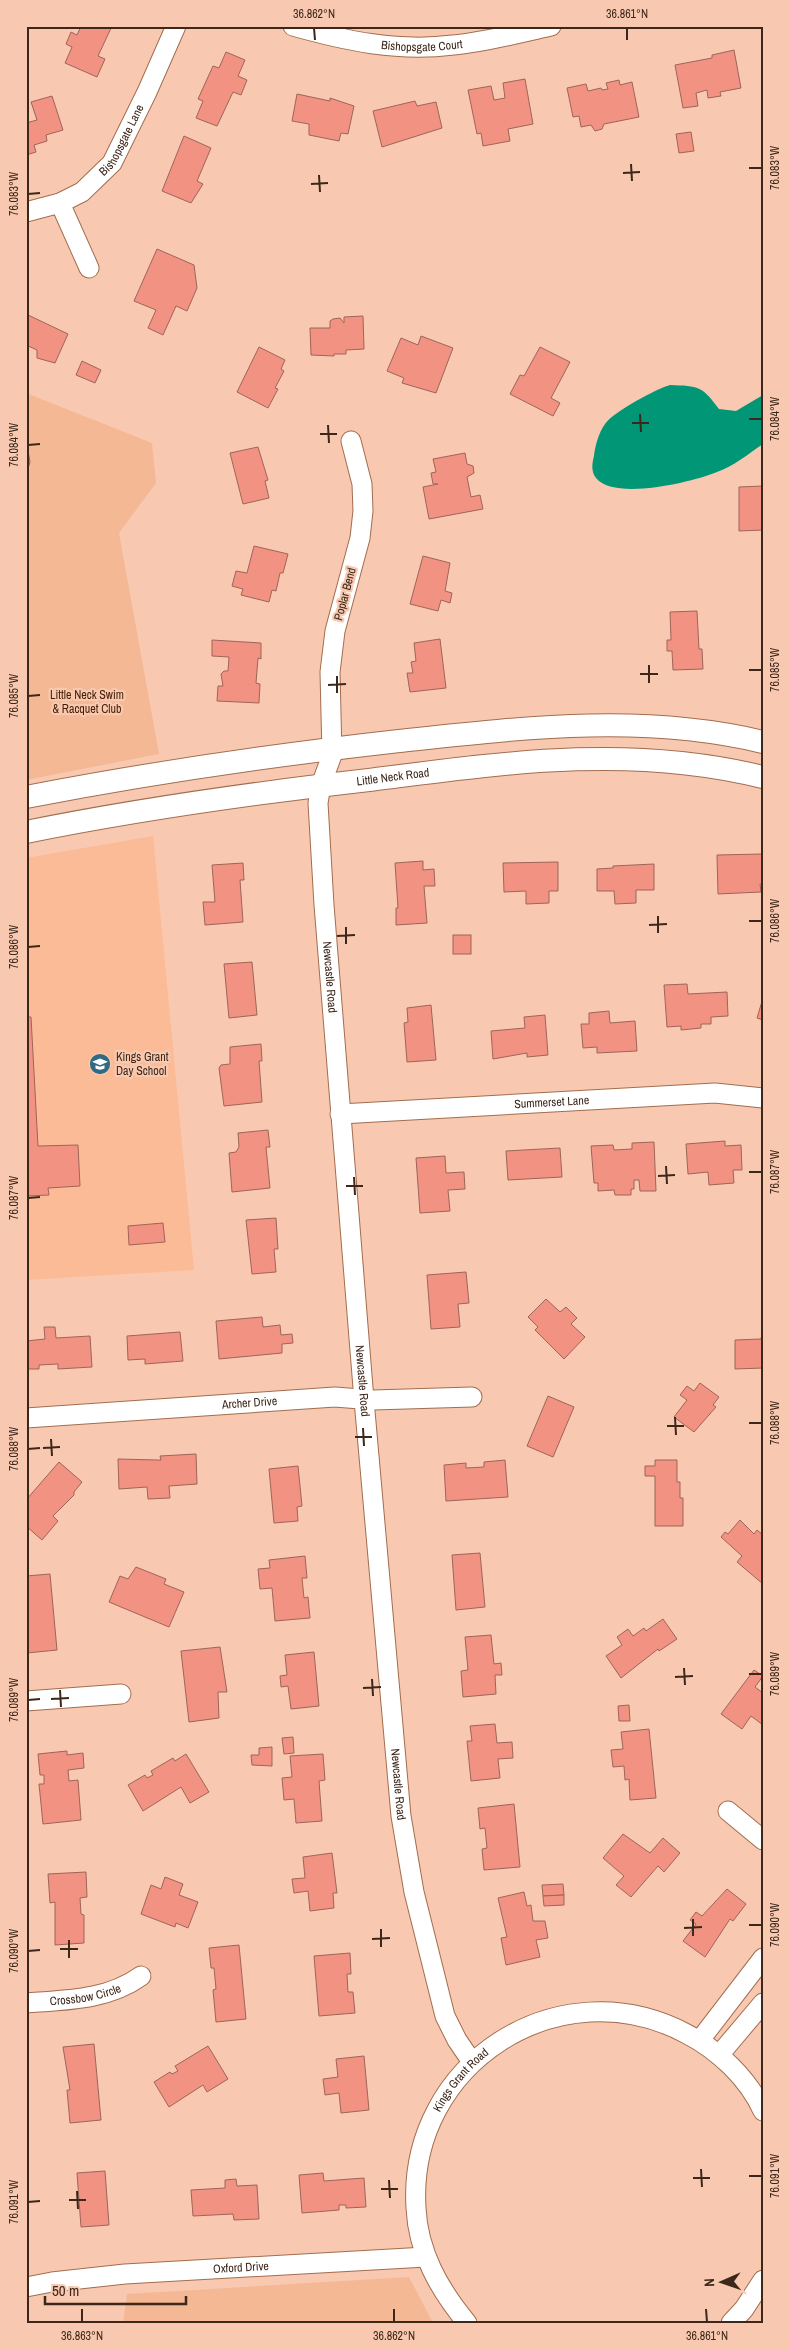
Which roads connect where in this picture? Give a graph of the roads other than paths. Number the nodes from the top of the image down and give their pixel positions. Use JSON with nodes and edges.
{"nodes":[{"id":1,"x":176,"y":26,"type":"edge"},
{"id":2,"x":294,"y":26,"type":"edge"},
{"id":3,"x":551,"y":26,"type":"edge"},
{"id":4,"x":60,"y":203,"type":"junction"},
{"id":5,"x":26,"y":212,"type":"edge"},
{"id":6,"x":89,"y":268,"type":"dead end"},
{"id":7,"x":350,"y":441,"type":"dead end"},
{"id":8,"x":763,"y":742,"type":"edge"},
{"id":9,"x":332,"y":749,"type":"junction"},
{"id":10,"x":763,"y":777,"type":"edge"},
{"id":11,"x":321,"y":785,"type":"junction"},
{"id":12,"x":26,"y":797,"type":"edge"},
{"id":13,"x":26,"y":832,"type":"edge"},
{"id":14,"x":763,"y":1098,"type":"edge"},
{"id":15,"x":340,"y":1114,"type":"junction"},
{"id":16,"x":472,"y":1397,"type":"dead end"},
{"id":17,"x":364,"y":1400,"type":"junction"},
{"id":18,"x":26,"y":1418,"type":"edge"},
{"id":19,"x":121,"y":1694,"type":"dead end"},
{"id":20,"x":26,"y":1701,"type":"edge"},
{"id":21,"x":728,"y":1811,"type":"dead end"},
{"id":22,"x":763,"y":1840,"type":"edge"},
{"id":23,"x":763,"y":1958,"type":"edge"},
{"id":24,"x":141,"y":1976,"type":"dead end"},
{"id":25,"x":26,"y":2003,"type":"edge"},
{"id":26,"x":763,"y":2003,"type":"edge"},
{"id":27,"x":700,"y":2040,"type":"junction"},
{"id":28,"x":719,"y":2055,"type":"junction"},
{"id":29,"x":472,"y":2062,"type":"junction"},
{"id":30,"x":763,"y":2111,"type":"edge"},
{"id":31,"x":426,"y":2257,"type":"junction"},
{"id":32,"x":763,"y":2280,"type":"edge"},
{"id":33,"x":26,"y":2287,"type":"edge"},
{"id":34,"x":467,"y":2323,"type":"edge"},
{"id":35,"x":731,"y":2323,"type":"edge"}],
"edges":[{"from":1,"to":4,"type":"street","name":"Bishopsgate Lane"},
{"from":2,"to":3,"type":"street","name":"Bishopsgate Court"},
{"from":4,"to":5,"type":"street","name":"Bishopsgate Lane"},
{"from":4,"to":6,"type":"street"},
{"from":7,"to":9,"type":"street","name":"Poplar Bend"},
{"from":8,"to":9,"type":"street"},
{"from":9,"to":11,"type":"street","name":"Newcastle Road"},
{"from":9,"to":12,"type":"street"},
{"from":10,"to":11,"type":"street","name":"Little Neck Road"},
{"from":11,"to":13,"type":"street","name":"Little Neck Road"},
{"from":11,"to":15,"type":"street","name":"Newcastle Road"},
{"from":14,"to":15,"type":"street","name":"Summerset Lane"},
{"from":15,"to":17,"type":"street","name":"Newcastle Road"},
{"from":16,"to":17,"type":"street","name":"Archer Drive"},
{"from":17,"to":18,"type":"street","name":"Archer Drive"},
{"from":17,"to":29,"type":"street","name":"Newcastle Road"},
{"from":19,"to":20,"type":"street"},
{"from":21,"to":22,"type":"street"},
{"from":23,"to":27,"type":"street"},
{"from":24,"to":25,"type":"street","name":"Crossbow Circle"},
{"from":26,"to":28,"type":"street"},
{"from":27,"to":28,"type":"street","name":"Kings Grant Road"},
{"from":27,"to":29,"type":"street","name":"Kings Grant Road"},
{"from":28,"to":30,"type":"street","name":"Kings Grant Road"},
{"from":29,"to":31,"type":"street","name":"Kings Grant Road"},
{"from":31,"to":33,"type":"street","name":"Oxford Drive"},
{"from":31,"to":34,"type":"street","name":"Kings Grant Road"},
{"from":32,"to":35,"type":"street"}]}
